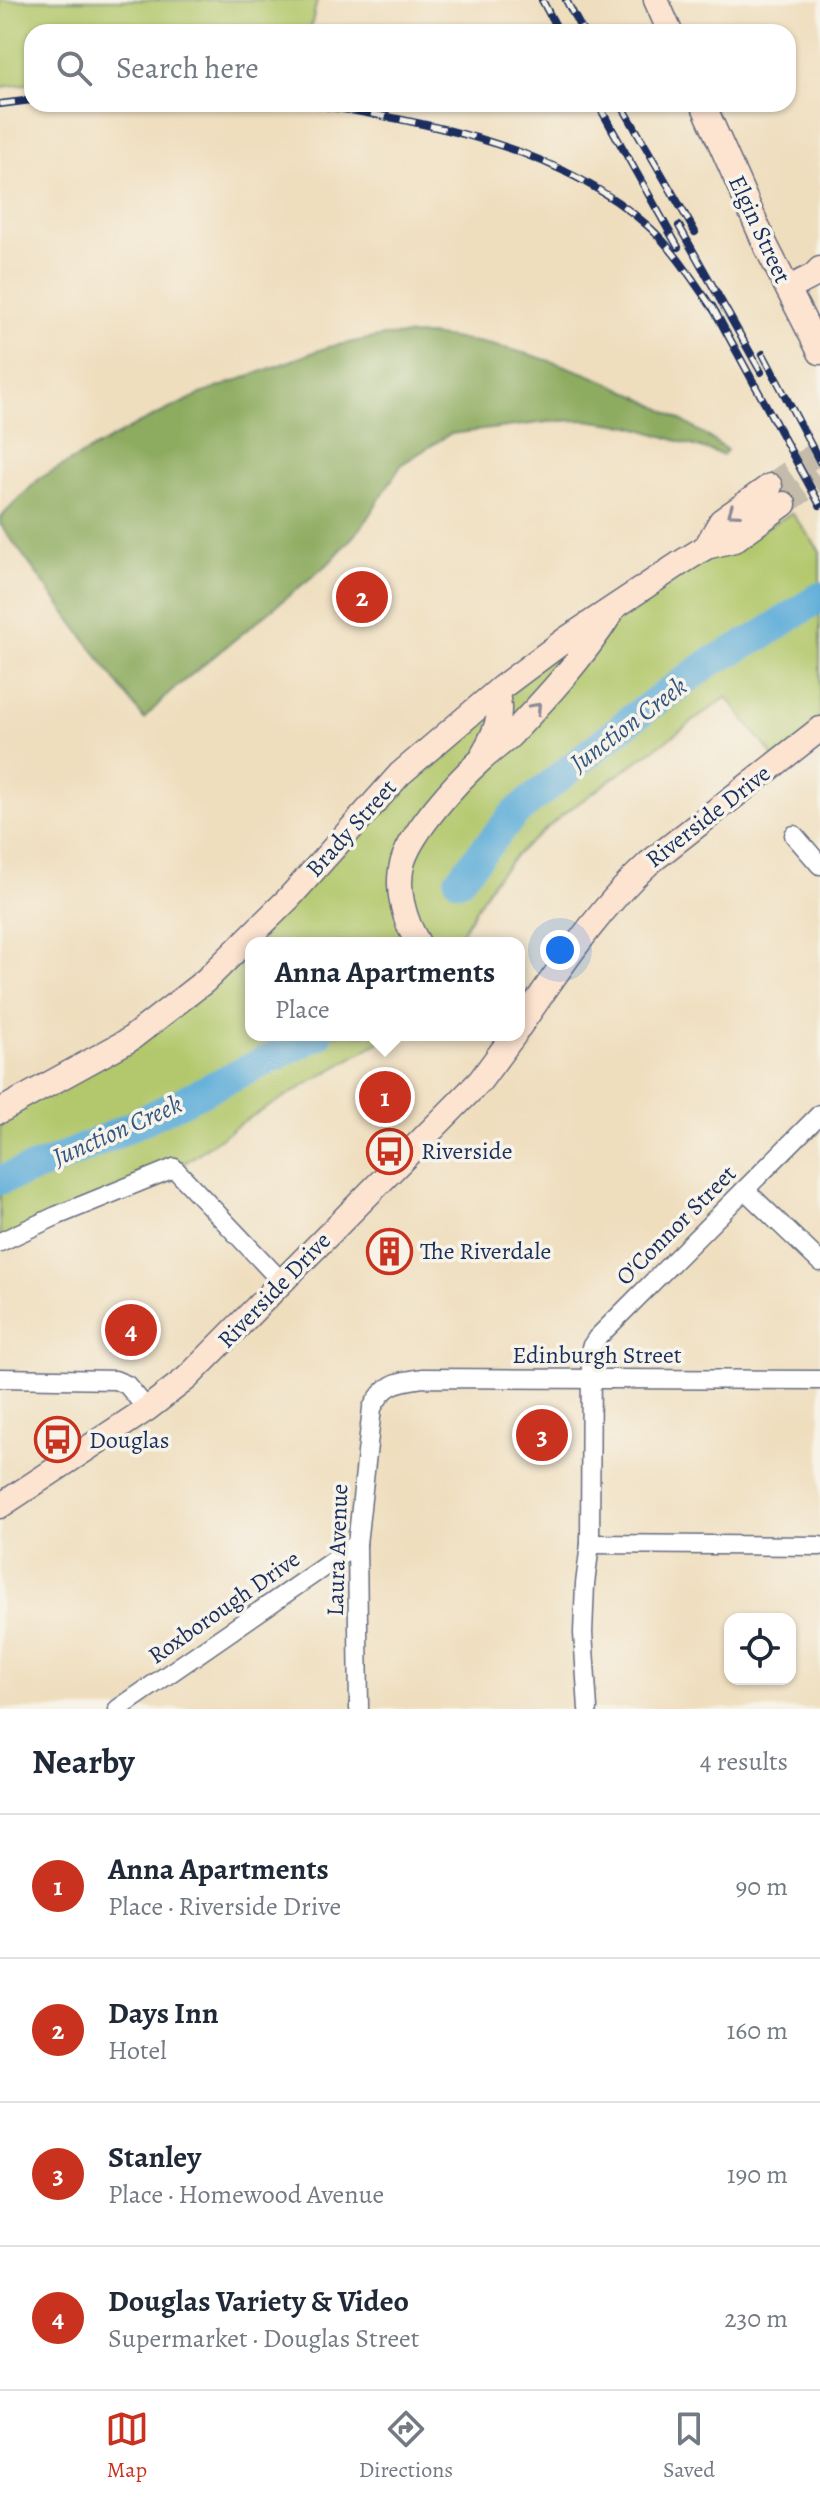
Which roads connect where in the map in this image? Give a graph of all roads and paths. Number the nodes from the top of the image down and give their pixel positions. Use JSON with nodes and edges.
{"nodes":[{"id":1,"x":656,"y":0,"type":"edge"},
{"id":2,"x":666,"y":24,"type":"edge"},
{"id":3,"x":707,"y":112,"type":"edge"},
{"id":4,"x":820,"y":269,"type":"edge"},
{"id":5,"x":788,"y":289,"type":"junction"},
{"id":6,"x":820,"y":352,"type":"edge"},
{"id":7,"x":777,"y":495,"type":"tunnel mouth"},
{"id":8,"x":614,"y":607,"type":"junction"},
{"id":9,"x":496,"y":693,"type":"junction"},
{"id":10,"x":820,"y":729,"type":"edge"},
{"id":11,"x":479,"y":761,"type":"junction"},
{"id":12,"x":794,"y":835,"type":"dead end"},
{"id":13,"x":820,"y":865,"type":"edge"},
{"id":14,"x":250,"y":937,"type":"edge"},
{"id":15,"x":415,"y":937,"type":"edge"},
{"id":16,"x":245,"y":941,"type":"edge"},
{"id":17,"x":525,"y":1018,"type":"edge"},
{"id":18,"x":509,"y":1041,"type":"edge"},
{"id":19,"x":0,"y":1111,"type":"edge"},
{"id":20,"x":820,"y":1114,"type":"edge"},
{"id":21,"x":745,"y":1190,"type":"junction"},
{"id":22,"x":0,"y":1242,"type":"edge"},
{"id":23,"x":820,"y":1262,"type":"edge"},
{"id":24,"x":281,"y":1281,"type":"junction"},
{"id":25,"x":0,"y":1378,"type":"edge"},
{"id":26,"x":591,"y":1379,"type":"junction"},
{"id":27,"x":820,"y":1380,"type":"edge"},
{"id":28,"x":378,"y":1395,"type":"joint"},
{"id":29,"x":147,"y":1409,"type":"junction"},
{"id":30,"x":0,"y":1506,"type":"edge"},
{"id":31,"x":357,"y":1544,"type":"junction"},
{"id":32,"x":590,"y":1544,"type":"junction"},
{"id":33,"x":820,"y":1546,"type":"edge"},
{"id":34,"x":118,"y":1709,"type":"edge"},
{"id":35,"x":359,"y":1709,"type":"edge"},
{"id":36,"x":588,"y":1709,"type":"edge"}],
"edges":[{"from":1,"to":2,"type":"main road"},
{"from":3,"to":5,"type":"main road","name":"Elgin Street"},
{"from":4,"to":5,"type":"main road"},
{"from":5,"to":6,"type":"main road","name":"Elgin Street"},
{"from":7,"to":8,"type":"main road","name":"Brady Street"},
{"from":8,"to":9,"type":"main road","name":"Brady Street"},
{"from":11,"to":8,"type":"main road","one_way":true},
{"from":9,"to":11,"type":"main road"},
{"from":9,"to":14,"type":"main road","name":"Brady Street"},
{"from":10,"to":17,"type":"main road","name":"Riverside Drive"},
{"from":11,"to":15,"type":"main road"},
{"from":12,"to":13,"type":"street"},
{"from":16,"to":19,"type":"main road","name":"Brady Street"},
{"from":18,"to":24,"type":"main road","name":"Riverside Drive"},
{"from":20,"to":21,"type":"street","name":"O'Connor Street"},
{"from":21,"to":23,"type":"street"},
{"from":21,"to":26,"type":"street","name":"O'Connor Street"},
{"from":22,"to":24,"type":"street"},
{"from":24,"to":29,"type":"main road","name":"Riverside Drive"},
{"from":25,"to":29,"type":"street"},
{"from":26,"to":27,"type":"street","name":"Edinburgh Street"},
{"from":26,"to":28,"type":"street","name":"Edinburgh Street"},
{"from":26,"to":32,"type":"street","name":"O'Connor Street"},
{"from":28,"to":31,"type":"street","name":"Laura Avenue"},
{"from":29,"to":30,"type":"main road","name":"Riverside Drive"},
{"from":31,"to":34,"type":"street","name":"Roxborough Drive"},
{"from":31,"to":35,"type":"street","name":"Laura Avenue"},
{"from":32,"to":33,"type":"street"},
{"from":32,"to":36,"type":"street","name":"O'Connor Street"}]}
